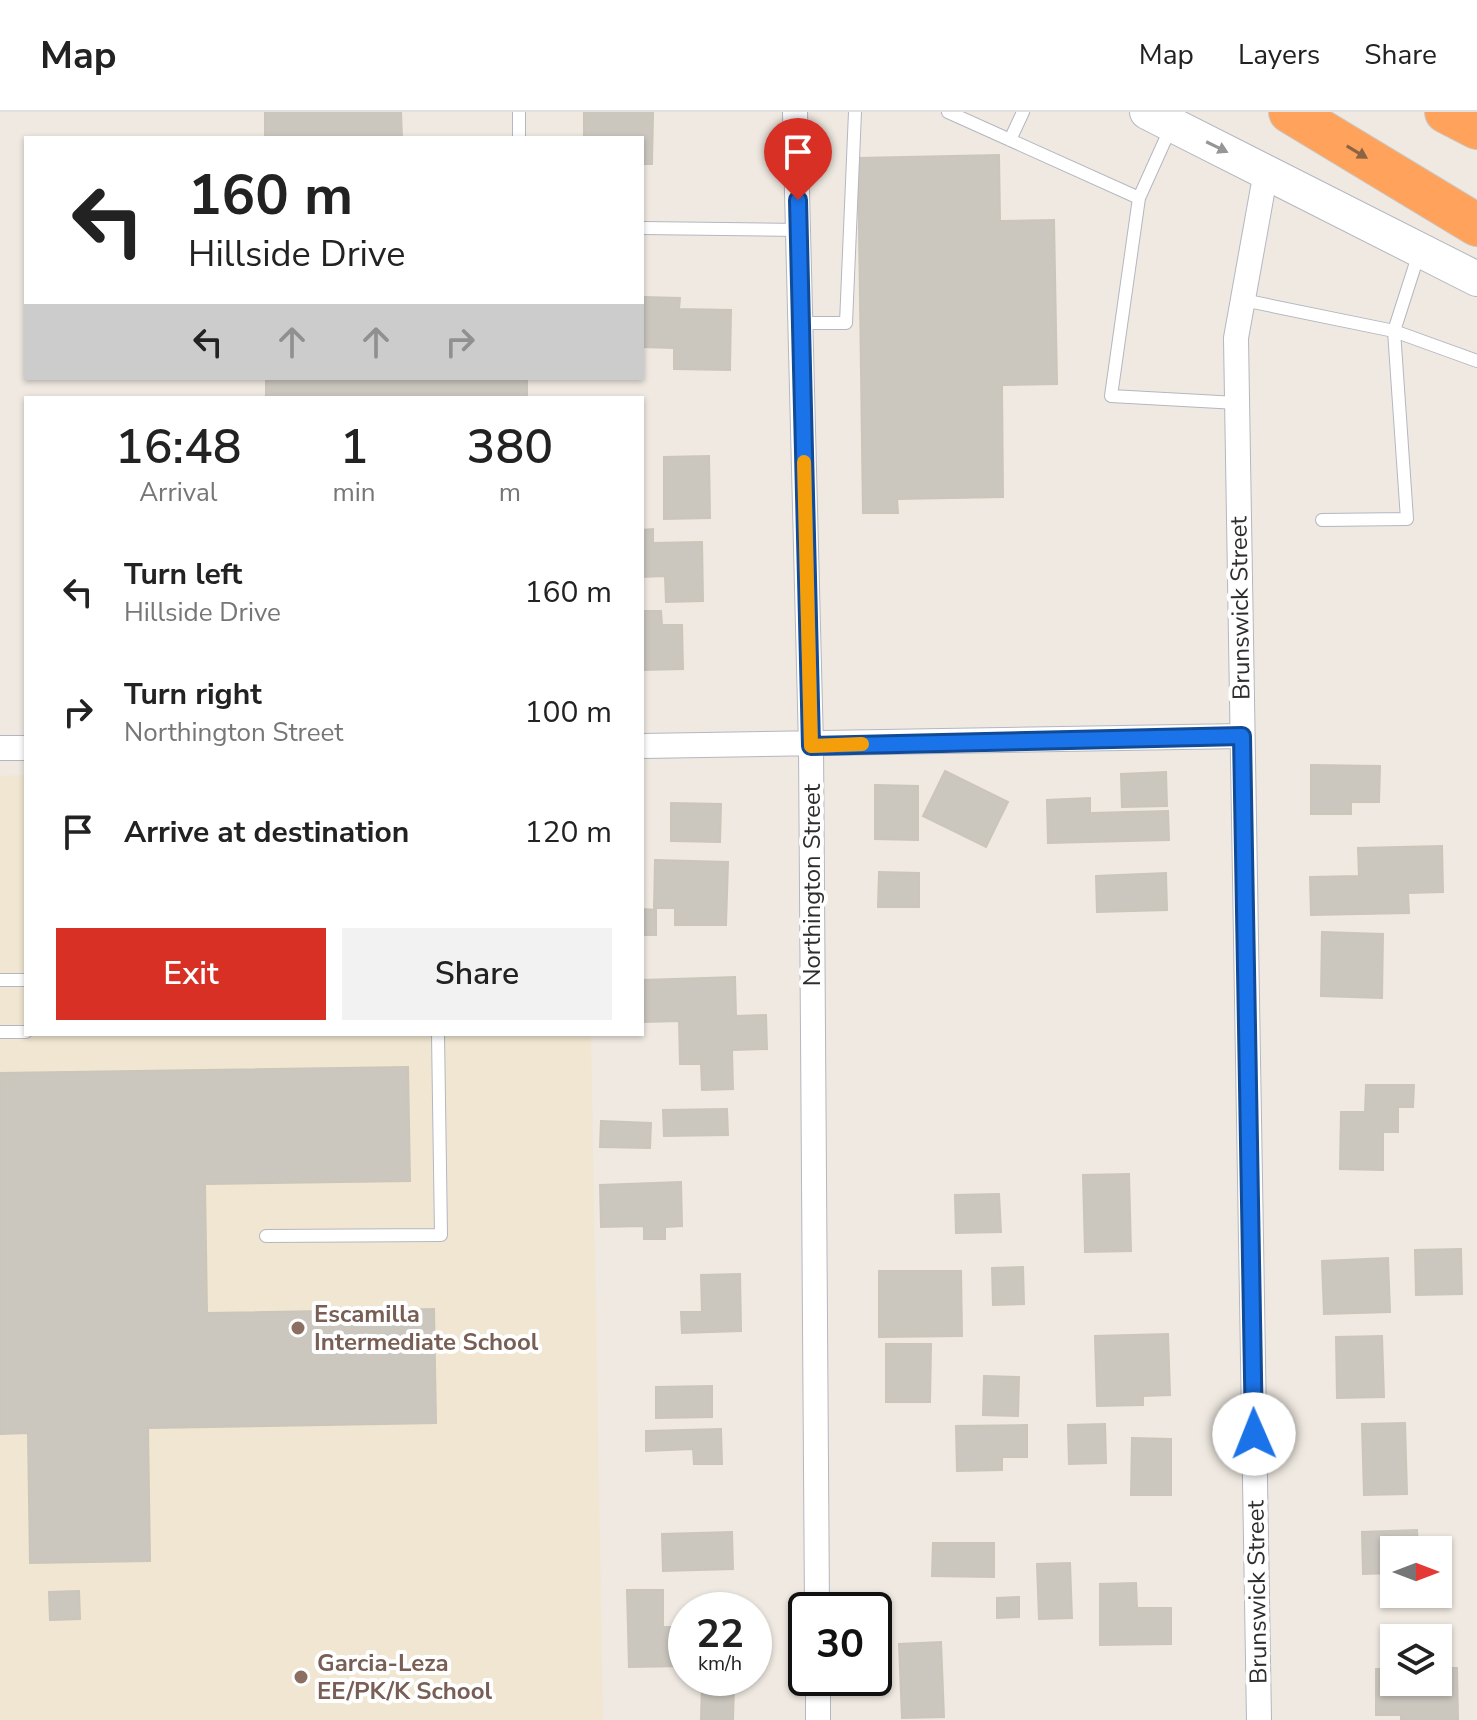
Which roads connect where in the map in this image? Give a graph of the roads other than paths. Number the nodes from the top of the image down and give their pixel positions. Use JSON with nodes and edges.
{"nodes":[{"id":1,"x":519,"y":112,"type":"edge"},
{"id":2,"x":795,"y":112,"type":"edge"},
{"id":3,"x":852,"y":112,"type":"edge"},
{"id":4,"x":948,"y":112,"type":"edge"},
{"id":5,"x":1023,"y":112,"type":"edge"},
{"id":6,"x":1290,"y":112,"type":"edge"},
{"id":7,"x":1446,"y":112,"type":"edge"},
{"id":8,"x":1160,"y":118,"type":"edge"},
{"id":9,"x":1477,"y":128,"type":"edge"},
{"id":10,"x":519,"y":136,"type":"edge"},
{"id":11,"x":1010,"y":140,"type":"junction"},
{"id":12,"x":1266,"y":171,"type":"junction"},
{"id":13,"x":1139,"y":198,"type":"junction"},
{"id":14,"x":1477,"y":225,"type":"edge"},
{"id":15,"x":644,"y":228,"type":"edge"},
{"id":16,"x":798,"y":230,"type":"junction"},
{"id":17,"x":1420,"y":250,"type":"junction"},
{"id":18,"x":1477,"y":279,"type":"edge"},
{"id":19,"x":1243,"y":300,"type":"junction"},
{"id":20,"x":801,"y":323,"type":"junction"},
{"id":21,"x":1394,"y":331,"type":"junction"},
{"id":22,"x":1477,"y":361,"type":"edge"},
{"id":23,"x":1237,"y":403,"type":"junction"},
{"id":24,"x":1322,"y":520,"type":"dead end"},
{"id":25,"x":1242,"y":736,"type":"junction"},
{"id":26,"x":644,"y":746,"type":"edge"},
{"id":27,"x":811,"y":746,"type":"junction"},
{"id":28,"x":0,"y":748,"type":"edge"},
{"id":29,"x":24,"y":748,"type":"edge"},
{"id":30,"x":0,"y":980,"type":"edge"},
{"id":31,"x":24,"y":980,"type":"edge"},
{"id":32,"x":0,"y":1032,"type":"edge"},
{"id":33,"x":24,"y":1032,"type":"edge"},
{"id":34,"x":438,"y":1036,"type":"edge"},
{"id":35,"x":266,"y":1236,"type":"dead end"},
{"id":36,"x":817,"y":1592,"type":"edge"},
{"id":37,"x":818,"y":1696,"type":"edge"},
{"id":38,"x":818,"y":1720,"type":"edge"},
{"id":39,"x":1259,"y":1720,"type":"edge"}],
"edges":[{"from":1,"to":10,"type":"lane"},
{"from":2,"to":16,"type":"street","name":"Northington Street"},
{"from":3,"to":20,"type":"lane"},
{"from":4,"to":11,"type":"lane"},
{"from":5,"to":11,"type":"lane"},
{"from":6,"to":14,"type":"highway","one_way":true},
{"from":7,"to":9,"type":"highway"},
{"from":8,"to":12,"type":"main road","one_way":true},
{"from":8,"to":13,"type":"lane"},
{"from":11,"to":13,"type":"lane"},
{"from":12,"to":17,"type":"main road"},
{"from":12,"to":19,"type":"street","name":"Brunswick Street"},
{"from":13,"to":23,"type":"lane"},
{"from":15,"to":16,"type":"lane"},
{"from":16,"to":20,"type":"street","name":"Northington Street"},
{"from":17,"to":18,"type":"main road"},
{"from":17,"to":21,"type":"lane"},
{"from":19,"to":21,"type":"lane"},
{"from":19,"to":23,"type":"street","name":"Brunswick Street"},
{"from":20,"to":27,"type":"street","name":"Northington Street"},
{"from":21,"to":22,"type":"lane"},
{"from":21,"to":24,"type":"lane"},
{"from":23,"to":25,"type":"street","name":"Brunswick Street"},
{"from":25,"to":27,"type":"street"},
{"from":25,"to":39,"type":"street","name":"Brunswick Street"},
{"from":26,"to":27,"type":"street"},
{"from":27,"to":36,"type":"street","name":"Northington Street"},
{"from":28,"to":29,"type":"street"},
{"from":30,"to":31,"type":"lane"},
{"from":32,"to":33,"type":"lane"},
{"from":34,"to":35,"type":"lane"},
{"from":37,"to":38,"type":"street"}]}
